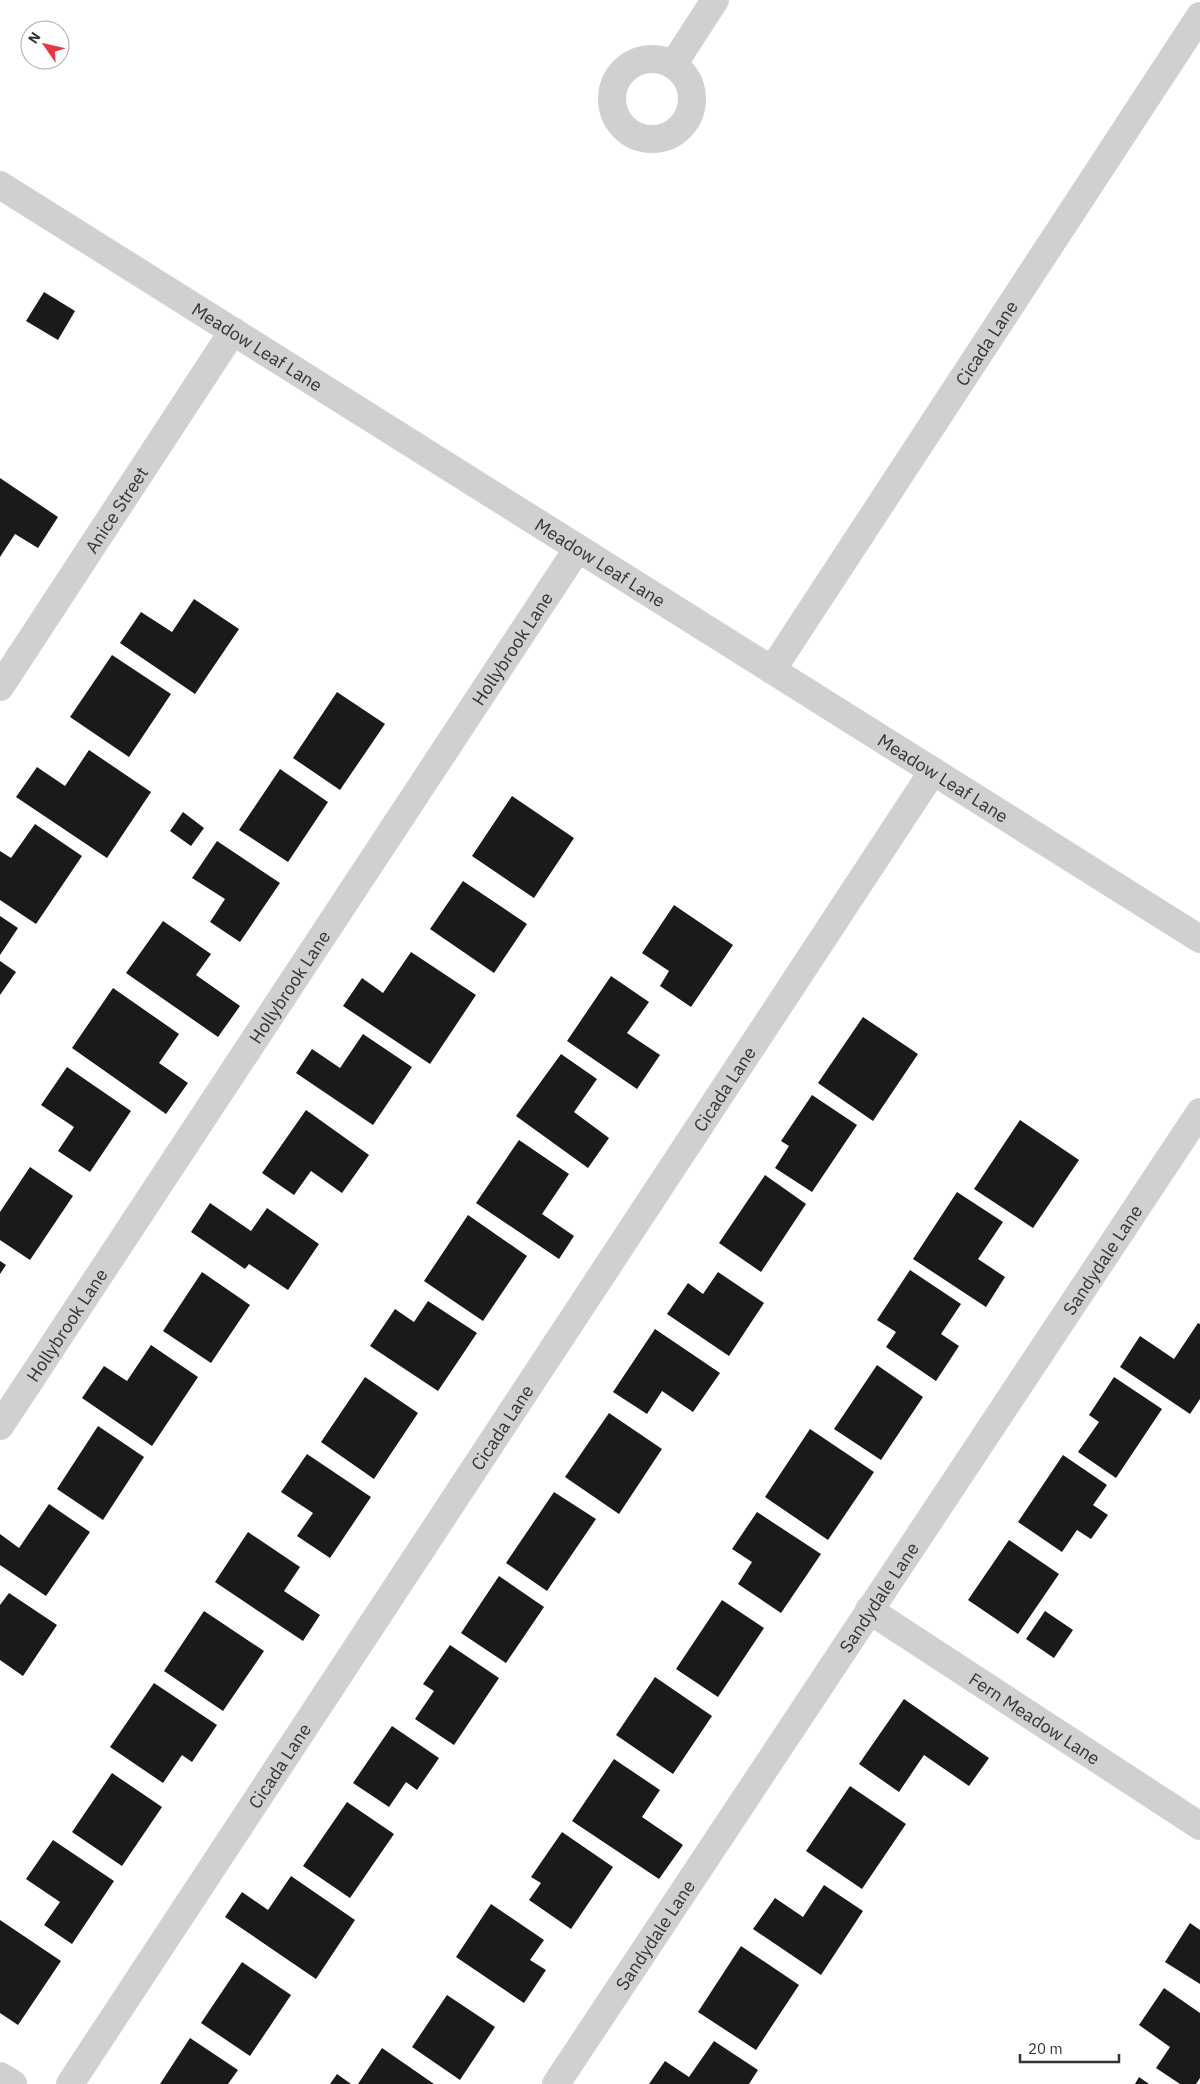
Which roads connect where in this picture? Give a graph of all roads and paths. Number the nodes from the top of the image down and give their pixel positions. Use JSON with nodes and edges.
{"nodes":[{"id":1,"x":715,"y":0,"type":"edge"},
{"id":2,"x":1200,"y":16,"type":"edge"},
{"id":3,"x":673,"y":65,"type":"dead end"},
{"id":4,"x":0,"y":184,"type":"edge"},
{"id":5,"x":233,"y":331,"type":"junction"},
{"id":6,"x":578,"y":548,"type":"junction"},
{"id":7,"x":772,"y":670,"type":"junction"},
{"id":8,"x":0,"y":687,"type":"edge"},
{"id":9,"x":933,"y":771,"type":"junction"},
{"id":10,"x":1200,"y":939,"type":"edge"},
{"id":11,"x":1200,"y":1112,"type":"edge"},
{"id":12,"x":0,"y":1426,"type":"edge"},
{"id":13,"x":869,"y":1610,"type":"junction"},
{"id":14,"x":1200,"y":1826,"type":"edge"},
{"id":15,"x":0,"y":2076,"type":"edge"},
{"id":16,"x":13,"y":2084,"type":"edge"},
{"id":17,"x":70,"y":2084,"type":"edge"},
{"id":18,"x":556,"y":2084,"type":"edge"}],
"edges":[{"from":1,"to":3,"type":"street"},
{"from":2,"to":7,"type":"street","name":"Cicada Lane"},
{"from":4,"to":5,"type":"street","name":"Meadow Leaf Lane"},
{"from":5,"to":6,"type":"street","name":"Meadow Leaf Lane"},
{"from":5,"to":8,"type":"street","name":"Anice Street"},
{"from":6,"to":7,"type":"street","name":"Meadow Leaf Lane"},
{"from":6,"to":12,"type":"street","name":"Hollybrook Lane"},
{"from":7,"to":9,"type":"street","name":"Meadow Leaf Lane"},
{"from":9,"to":10,"type":"street","name":"Meadow Leaf Lane"},
{"from":9,"to":17,"type":"street","name":"Cicada Lane"},
{"from":11,"to":13,"type":"street","name":"Sandydale Lane"},
{"from":13,"to":14,"type":"street","name":"Fern Meadow Lane"},
{"from":13,"to":18,"type":"street","name":"Sandydale Lane"},
{"from":15,"to":16,"type":"street"}]}
